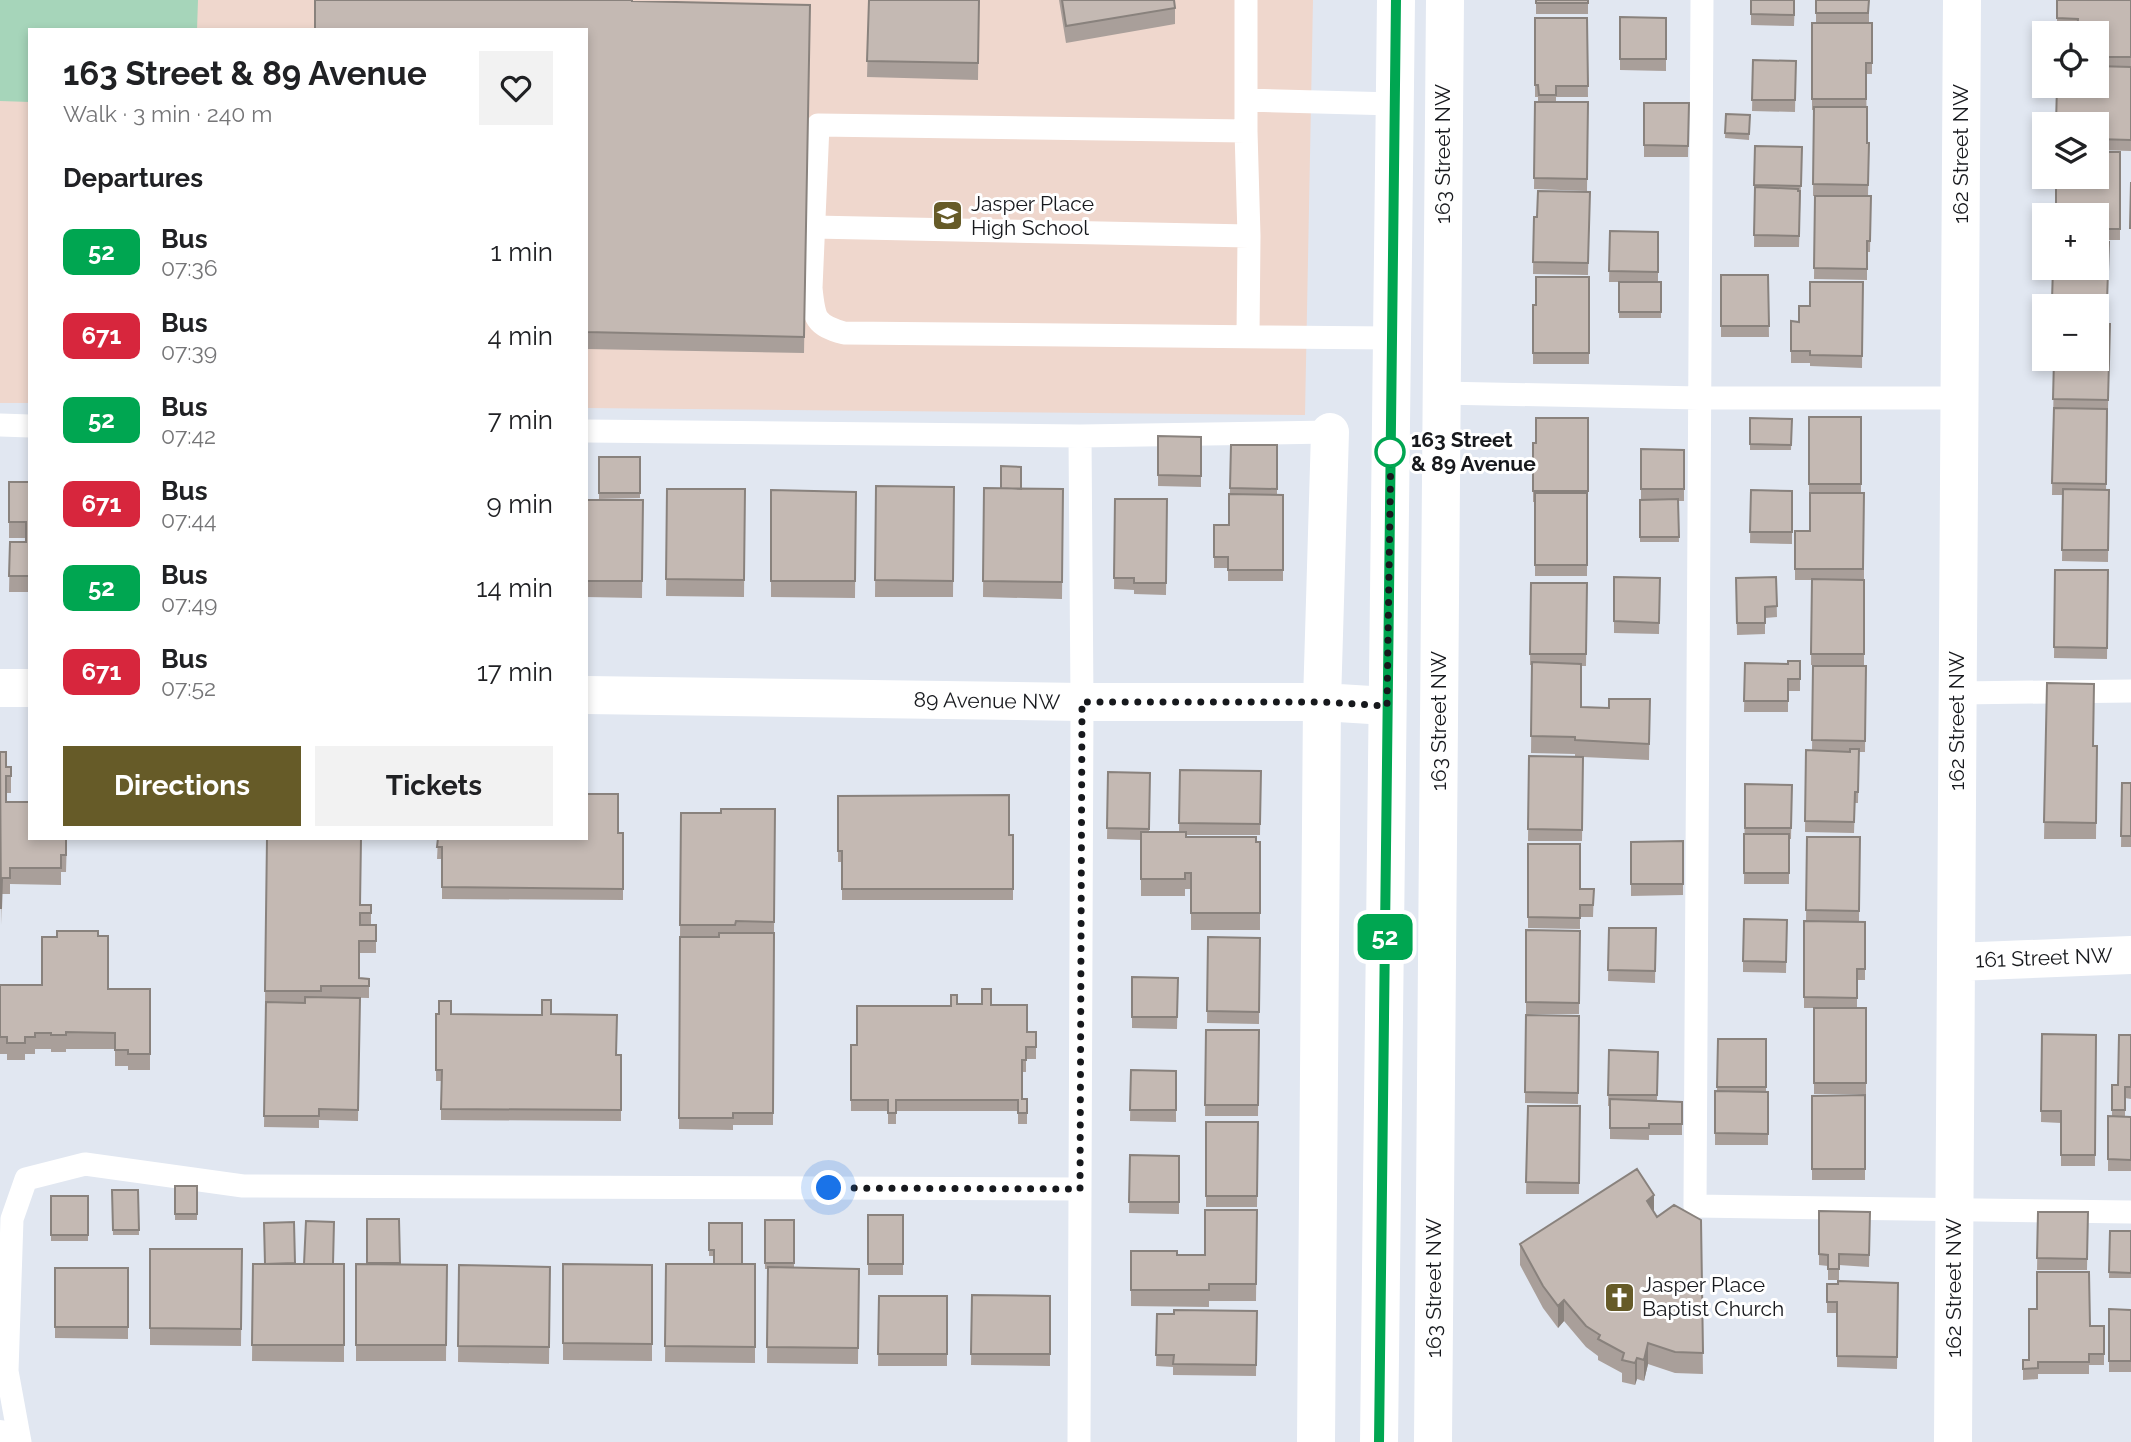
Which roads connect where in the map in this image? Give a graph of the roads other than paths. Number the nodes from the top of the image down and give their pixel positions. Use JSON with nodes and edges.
{"nodes":[{"id":1,"x":1246,"y":0,"type":"edge"},
{"id":2,"x":1396,"y":0,"type":"edge"},
{"id":3,"x":1445,"y":0,"type":"edge"},
{"id":4,"x":1702,"y":0,"type":"edge"},
{"id":5,"x":1962,"y":0,"type":"edge"},
{"id":6,"x":1246,"y":100,"type":"junction"},
{"id":7,"x":1395,"y":104,"type":"junction"},
{"id":8,"x":1245,"y":131,"type":"junction"},
{"id":9,"x":814,"y":228,"type":"junction"},
{"id":10,"x":1249,"y":236,"type":"junction"},
{"id":11,"x":1248,"y":336,"type":"junction"},
{"id":12,"x":1392,"y":338,"type":"junction"},
{"id":13,"x":1441,"y":393,"type":"junction"},
{"id":14,"x":1700,"y":398,"type":"junction"},
{"id":15,"x":1959,"y":398,"type":"junction"},
{"id":16,"x":0,"y":425,"type":"edge"},
{"id":17,"x":28,"y":426,"type":"edge"},
{"id":18,"x":588,"y":431,"type":"edge"},
{"id":19,"x":1330,"y":432,"type":"joint"},
{"id":20,"x":1080,"y":436,"type":"junction"},
{"id":21,"x":0,"y":688,"type":"edge"},
{"id":22,"x":28,"y":688,"type":"edge"},
{"id":23,"x":2131,"y":691,"type":"edge"},
{"id":24,"x":1958,"y":693,"type":"junction"},
{"id":25,"x":588,"y":695,"type":"edge"},
{"id":26,"x":1082,"y":702,"type":"junction"},
{"id":27,"x":1322,"y":702,"type":"junction"},
{"id":28,"x":1387,"y":706,"type":"junction"},
{"id":29,"x":2131,"y":955,"type":"edge"},
{"id":30,"x":1956,"y":961,"type":"junction"},
{"id":31,"x":1080,"y":1189,"type":"junction"},
{"id":32,"x":1955,"y":1210,"type":"junction"},
{"id":33,"x":2131,"y":1212,"type":"edge"},
{"id":34,"x":0,"y":1439,"type":"edge"},
{"id":35,"x":7,"y":1442,"type":"edge"},
{"id":36,"x":20,"y":1442,"type":"edge"},
{"id":37,"x":1079,"y":1442,"type":"edge"},
{"id":38,"x":1316,"y":1442,"type":"edge"},
{"id":39,"x":1379,"y":1442,"type":"edge"},
{"id":40,"x":1433,"y":1442,"type":"edge"},
{"id":41,"x":1953,"y":1442,"type":"edge"}],
"edges":[{"from":1,"to":6,"type":"lane"},
{"from":2,"to":7,"type":"street"},
{"from":3,"to":13,"type":"street","name":"163 Street NW"},
{"from":4,"to":14,"type":"lane"},
{"from":5,"to":15,"type":"street","name":"162 Street NW"},
{"from":6,"to":7,"type":"lane"},
{"from":6,"to":8,"type":"lane"},
{"from":7,"to":12,"type":"street"},
{"from":8,"to":9,"type":"lane"},
{"from":8,"to":10,"type":"lane"},
{"from":9,"to":10,"type":"lane"},
{"from":9,"to":11,"type":"lane"},
{"from":10,"to":11,"type":"lane"},
{"from":11,"to":12,"type":"lane"},
{"from":12,"to":28,"type":"street"},
{"from":13,"to":14,"type":"lane"},
{"from":13,"to":40,"type":"street","name":"163 Street NW"},
{"from":14,"to":15,"type":"lane"},
{"from":14,"to":32,"type":"lane"},
{"from":15,"to":24,"type":"street","name":"162 Street NW"},
{"from":16,"to":17,"type":"lane"},
{"from":18,"to":20,"type":"lane"},
{"from":19,"to":20,"type":"lane"},
{"from":19,"to":27,"type":"street"},
{"from":20,"to":26,"type":"lane"},
{"from":21,"to":22,"type":"street"},
{"from":23,"to":24,"type":"lane"},
{"from":24,"to":30,"type":"street","name":"162 Street NW"},
{"from":25,"to":26,"type":"street","name":"89 Avenue NW"},
{"from":26,"to":27,"type":"street","name":"89 Avenue NW"},
{"from":26,"to":31,"type":"lane"},
{"from":27,"to":28,"type":"street","name":"89 Avenue NW"},
{"from":27,"to":38,"type":"street"},
{"from":28,"to":39,"type":"street"},
{"from":29,"to":30,"type":"street","name":"161 Street NW"},
{"from":30,"to":32,"type":"street","name":"162 Street NW"},
{"from":31,"to":36,"type":"lane"},
{"from":31,"to":37,"type":"lane"},
{"from":32,"to":33,"type":"lane"},
{"from":32,"to":41,"type":"street","name":"162 Street NW"},
{"from":34,"to":35,"type":"street"}]}
